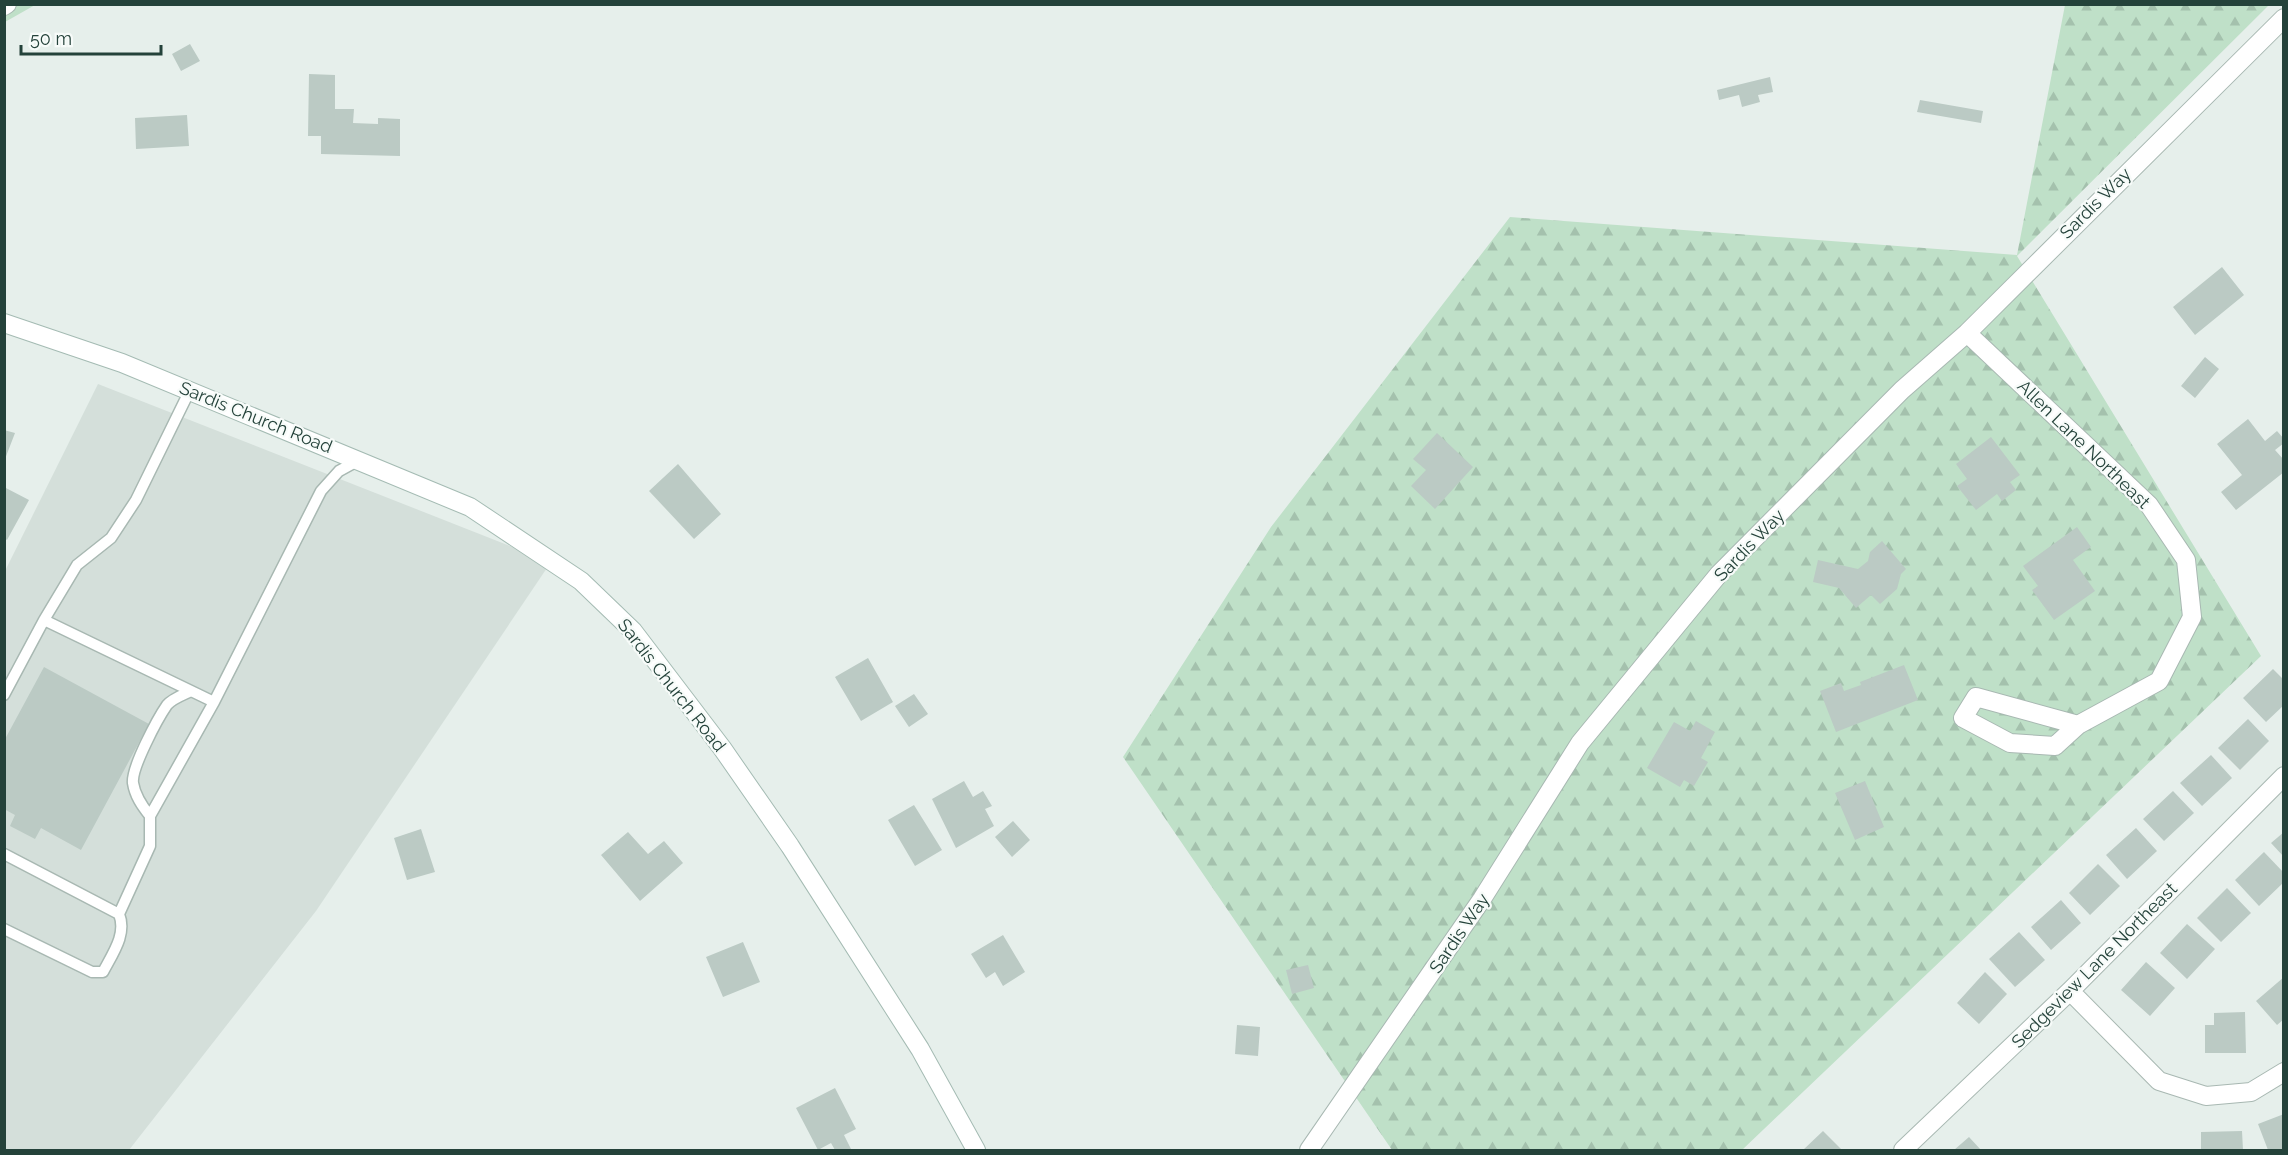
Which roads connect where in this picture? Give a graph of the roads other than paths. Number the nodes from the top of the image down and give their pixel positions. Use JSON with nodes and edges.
{"nodes":[{"id":1,"x":2283,"y":18,"type":"edge"},
{"id":2,"x":4,"y":323,"type":"edge"},
{"id":3,"x":1967,"y":333,"type":"junction"},
{"id":4,"x":190,"y":390,"type":"junction"},
{"id":5,"x":359,"y":459,"type":"junction"},
{"id":6,"x":44,"y":620,"type":"junction"},
{"id":7,"x":191,"y":692,"type":"junction"},
{"id":8,"x":4,"y":695,"type":"edge"},
{"id":9,"x":214,"y":702,"type":"junction"},
{"id":10,"x":2078,"y":725,"type":"junction"},
{"id":11,"x":2283,"y":776,"type":"edge"},
{"id":12,"x":150,"y":816,"type":"junction"},
{"id":13,"x":4,"y":855,"type":"edge"},
{"id":14,"x":118,"y":914,"type":"junction"},
{"id":15,"x":4,"y":928,"type":"edge"},
{"id":16,"x":2070,"y":992,"type":"junction"},
{"id":17,"x":2283,"y":1072,"type":"edge"},
{"id":18,"x":976,"y":1150,"type":"edge"},
{"id":19,"x":1309,"y":1150,"type":"edge"},
{"id":20,"x":1903,"y":1150,"type":"edge"}],
"edges":[{"from":1,"to":3,"type":"street","name":"Sardis Way"},
{"from":2,"to":4,"type":"street","name":"Sardis Church Road"},
{"from":3,"to":10,"type":"street","name":"Allen Lane Northeast"},
{"from":3,"to":19,"type":"street","name":"Sardis Way"},
{"from":4,"to":5,"type":"street","name":"Sardis Church Road"},
{"from":4,"to":6,"type":"lane"},
{"from":5,"to":9,"type":"lane"},
{"from":5,"to":18,"type":"street","name":"Sardis Church Road"},
{"from":6,"to":7,"type":"lane"},
{"from":6,"to":8,"type":"lane"},
{"from":7,"to":9,"type":"lane"},
{"from":7,"to":12,"type":"lane"},
{"from":9,"to":12,"type":"lane"},
{"from":10,"to":10,"type":"street","name":"Allen Lane Northeast"},
{"from":11,"to":16,"type":"street","name":"Sedgeview Lane Northeast"},
{"from":12,"to":14,"type":"lane"},
{"from":13,"to":14,"type":"lane"},
{"from":14,"to":15,"type":"lane"},
{"from":16,"to":17,"type":"street"},
{"from":16,"to":20,"type":"street","name":"Sedgeview Lane Northeast"}]}
